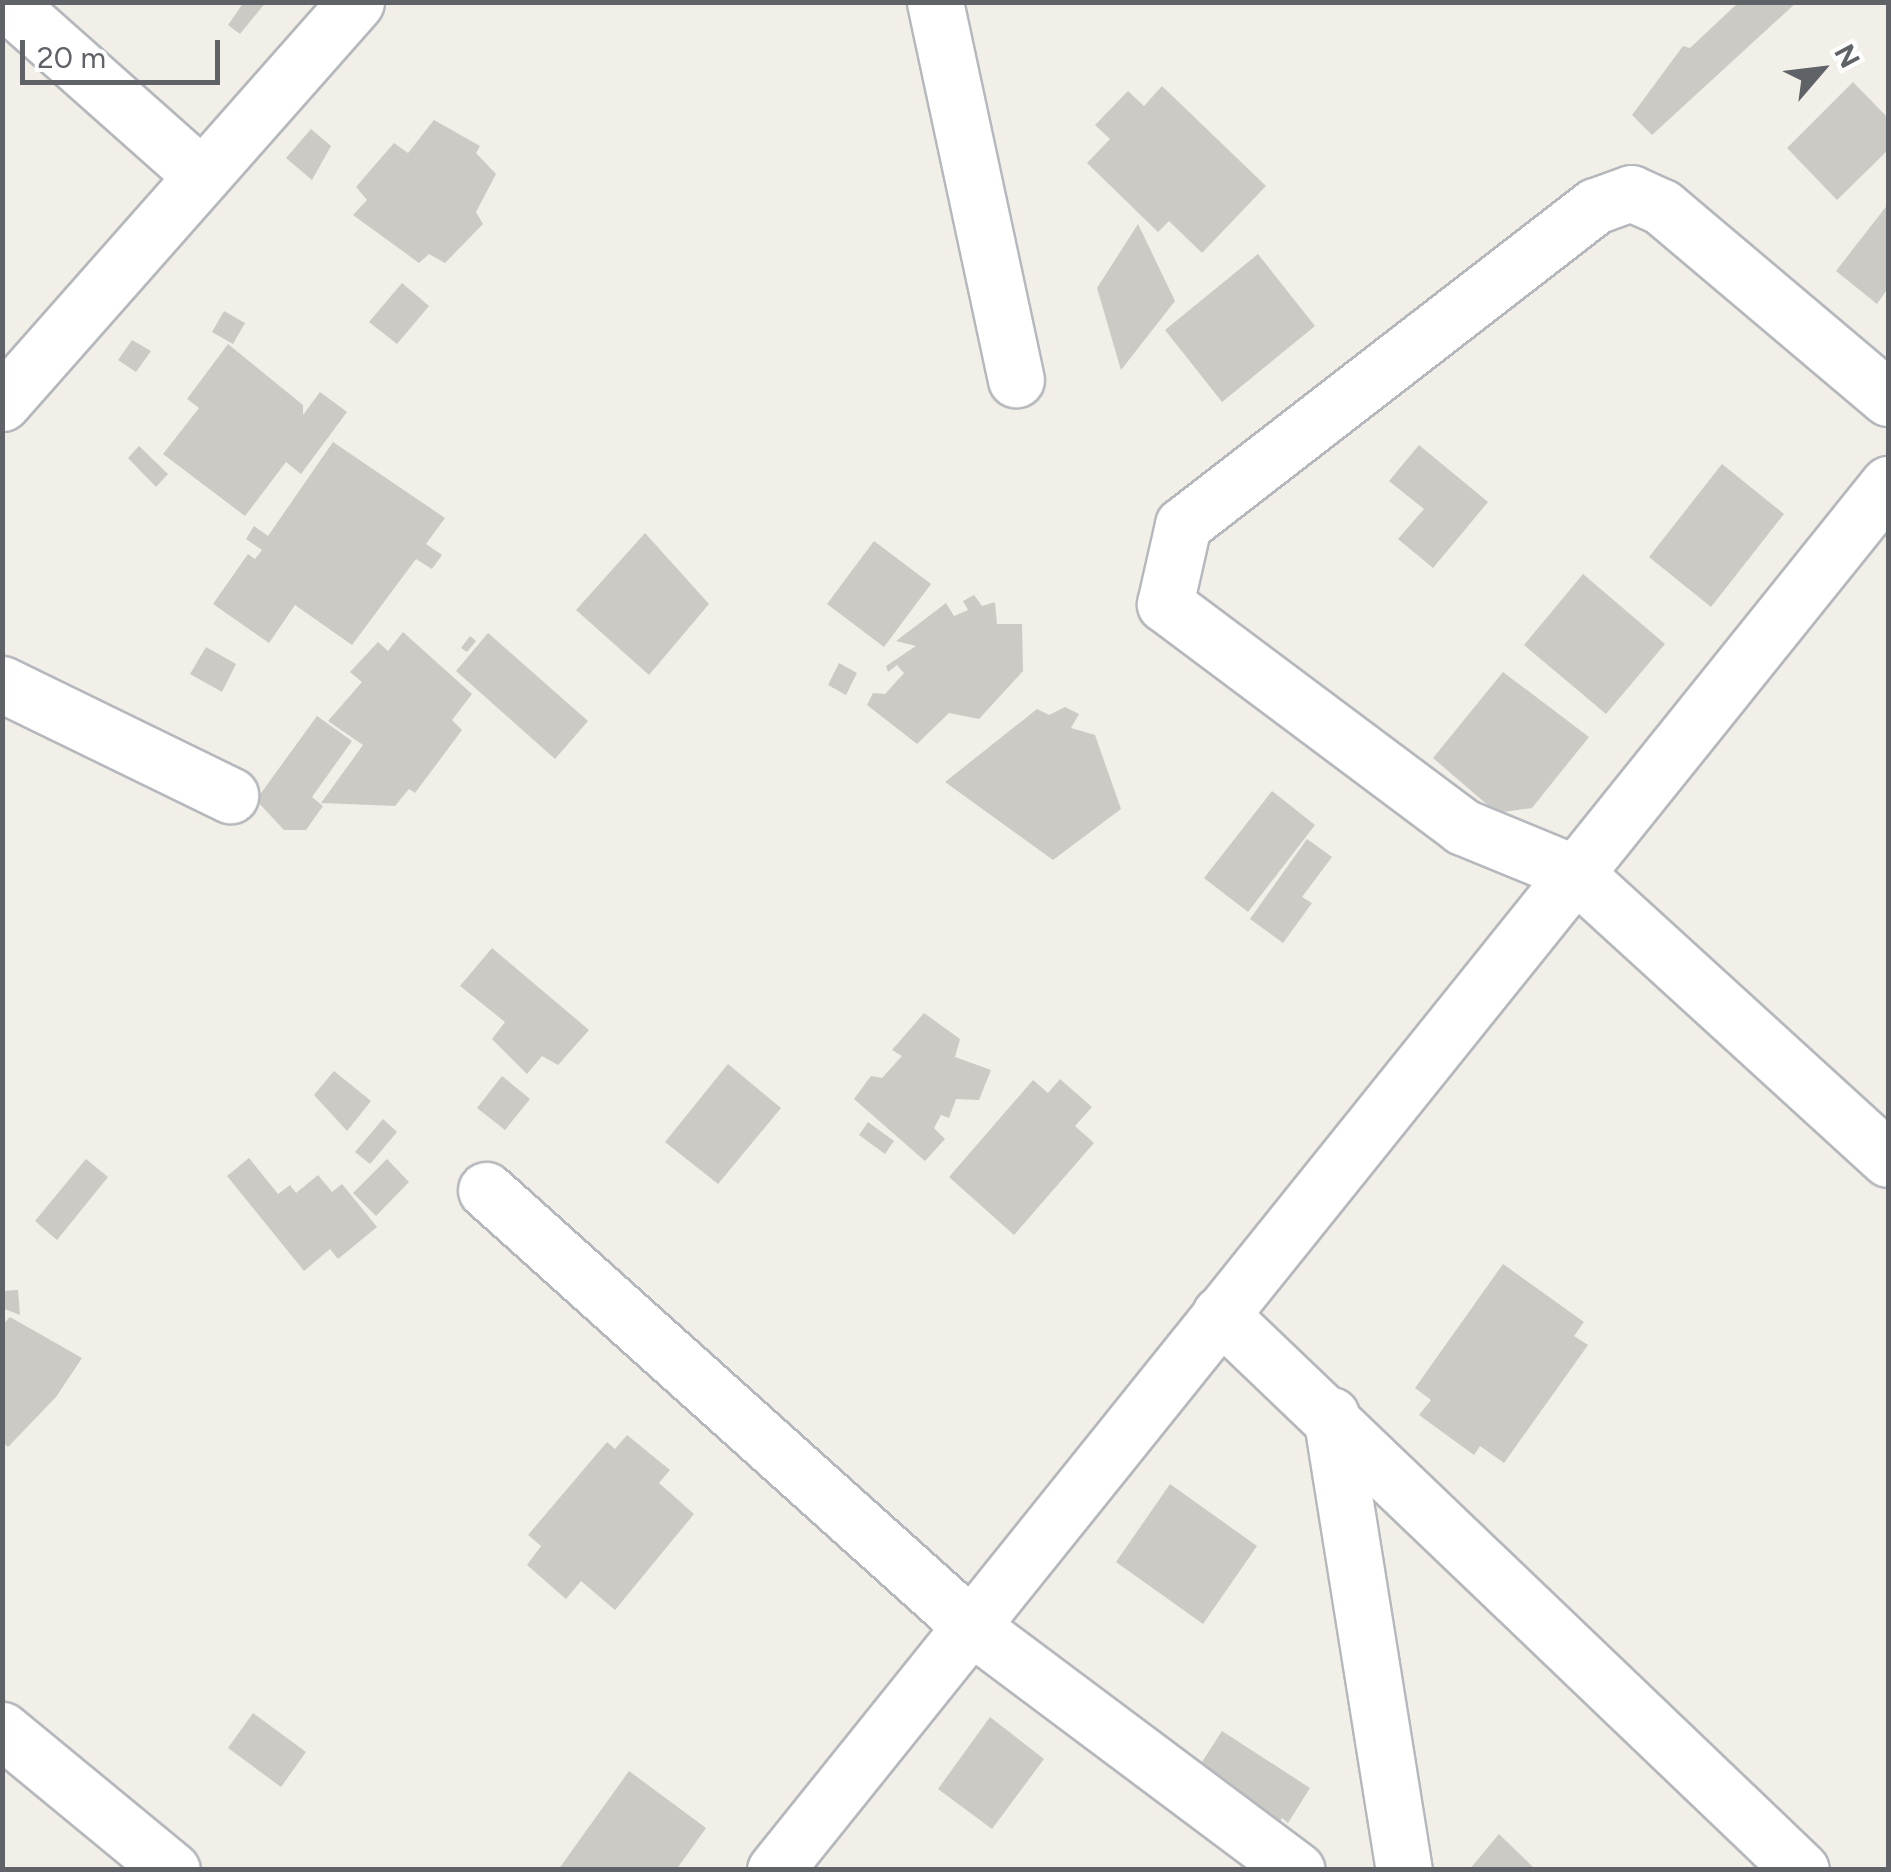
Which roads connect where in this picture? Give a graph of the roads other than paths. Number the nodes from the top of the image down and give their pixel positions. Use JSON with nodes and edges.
{"nodes":[{"id":1,"x":6,"y":2,"type":"edge"},
{"id":2,"x":356,"y":2,"type":"edge"},
{"id":3,"x":935,"y":2,"type":"edge"},
{"id":4,"x":200,"y":174,"type":"junction"},
{"id":5,"x":1016,"y":380,"type":"dead end"},
{"id":6,"x":1888,"y":398,"type":"edge"},
{"id":7,"x":2,"y":403,"type":"edge"},
{"id":8,"x":1888,"y":484,"type":"edge"},
{"id":9,"x":2,"y":684,"type":"edge"},
{"id":10,"x":230,"y":795,"type":"dead end"},
{"id":11,"x":1575,"y":873,"type":"junction"},
{"id":12,"x":1888,"y":1158,"type":"edge"},
{"id":13,"x":486,"y":1190,"type":"dead end"},
{"id":14,"x":1220,"y":1314,"type":"junction"},
{"id":15,"x":1331,"y":1415,"type":"junction"},
{"id":16,"x":974,"y":1628,"type":"junction"},
{"id":17,"x":2,"y":1730,"type":"edge"},
{"id":18,"x":172,"y":1870,"type":"edge"},
{"id":19,"x":775,"y":1870,"type":"edge"},
{"id":20,"x":1297,"y":1870,"type":"edge"},
{"id":21,"x":1404,"y":1870,"type":"edge"},
{"id":22,"x":1801,"y":1870,"type":"edge"}],
"edges":[{"from":1,"to":4,"type":"street"},
{"from":2,"to":4,"type":"street"},
{"from":3,"to":5,"type":"street"},
{"from":4,"to":7,"type":"street"},
{"from":6,"to":11,"type":"street"},
{"from":8,"to":11,"type":"street"},
{"from":9,"to":10,"type":"street"},
{"from":11,"to":12,"type":"street"},
{"from":11,"to":14,"type":"street"},
{"from":13,"to":16,"type":"street"},
{"from":14,"to":15,"type":"street"},
{"from":14,"to":16,"type":"street"},
{"from":15,"to":21,"type":"street"},
{"from":15,"to":22,"type":"street"},
{"from":16,"to":19,"type":"street"},
{"from":16,"to":20,"type":"street"},
{"from":17,"to":18,"type":"street"}]}
